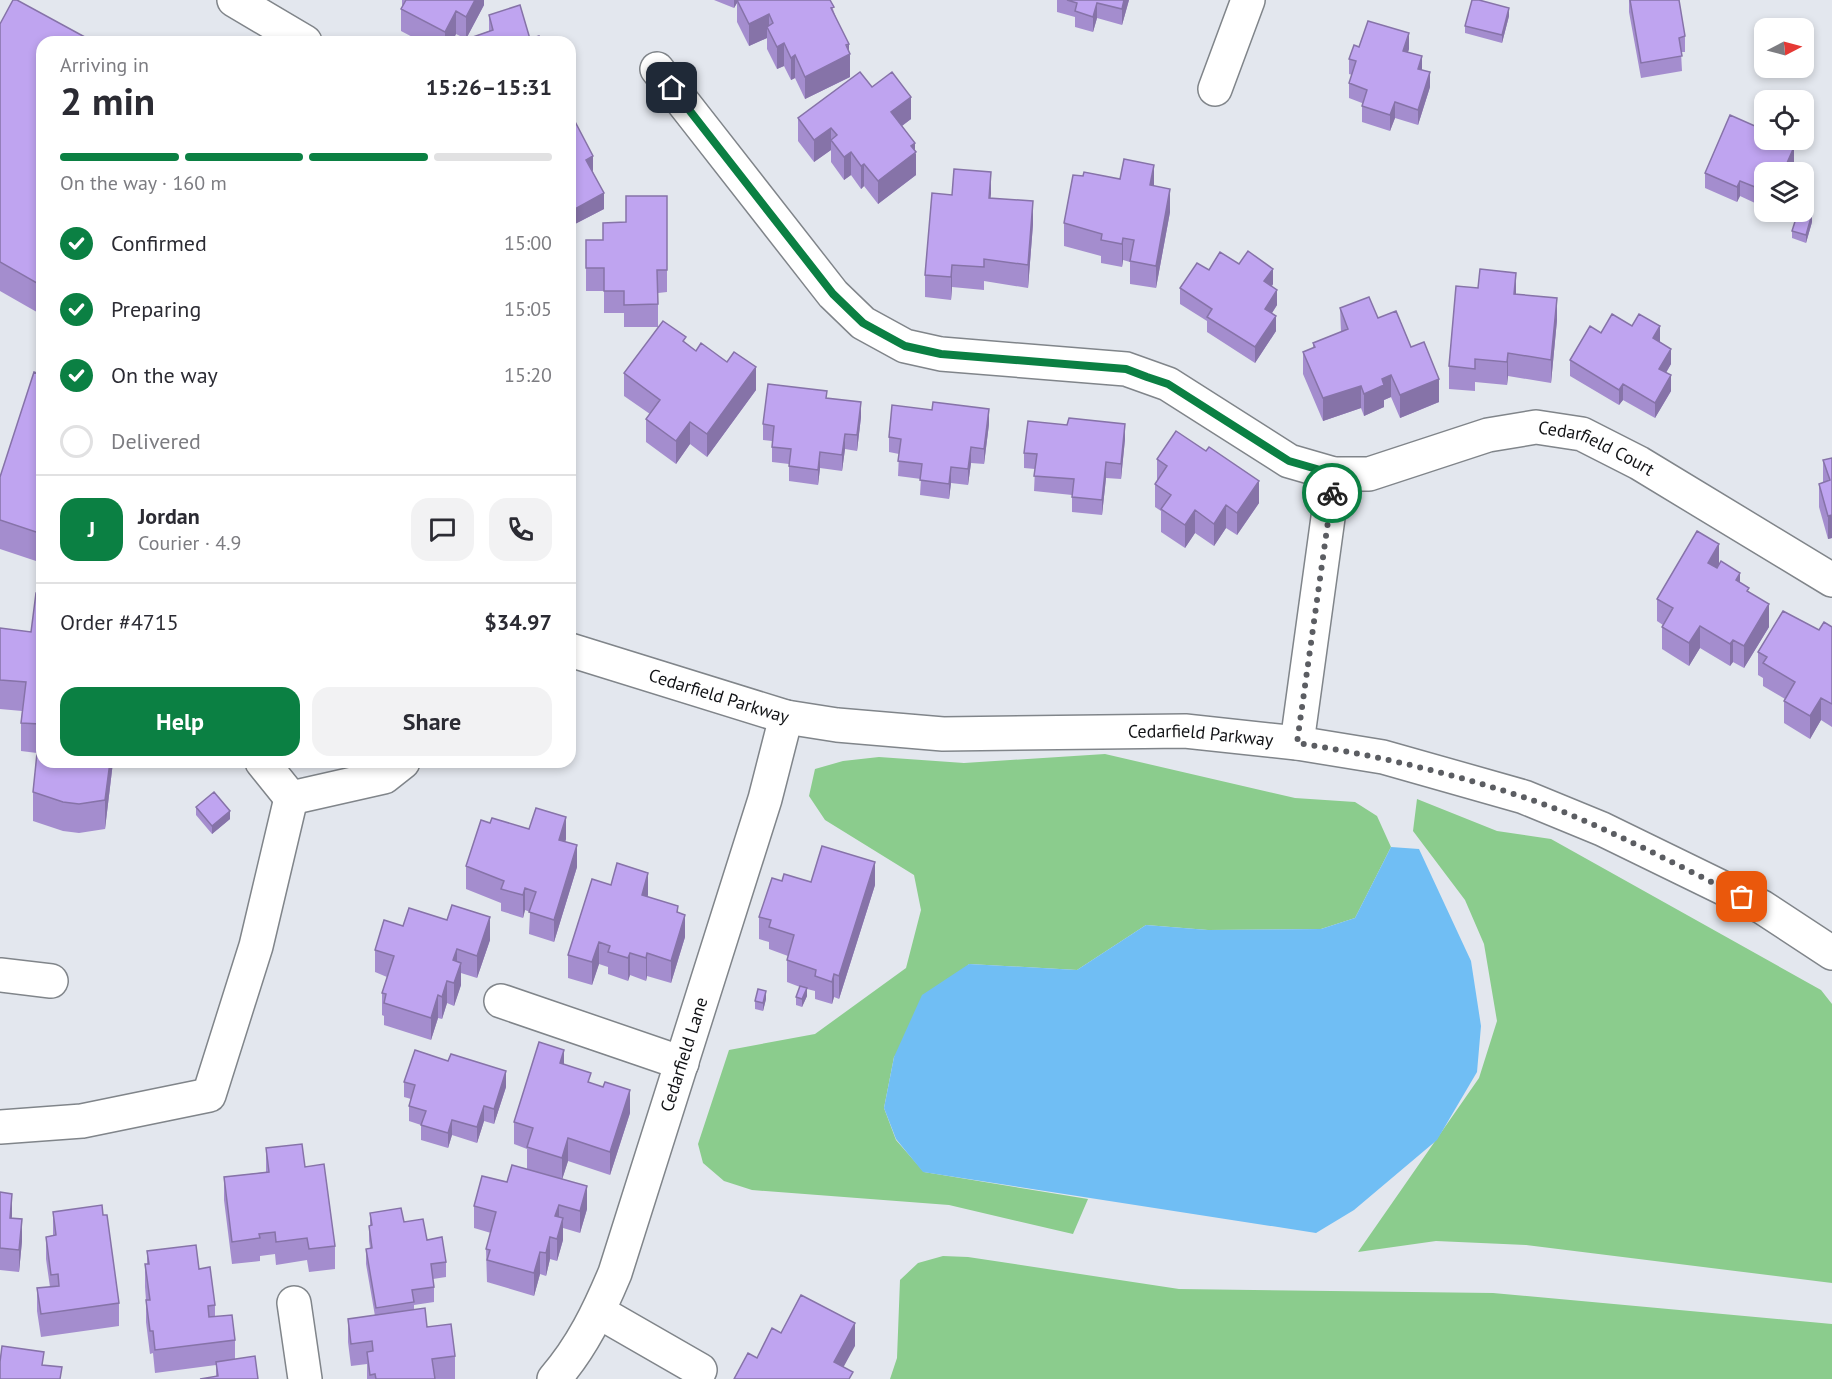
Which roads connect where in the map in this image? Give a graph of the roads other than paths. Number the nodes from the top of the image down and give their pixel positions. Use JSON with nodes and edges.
{"nodes":[{"id":1,"x":234,"y":0,"type":"edge"},
{"id":2,"x":1248,"y":0,"type":"edge"},
{"id":3,"x":294,"y":36,"type":"edge"},
{"id":4,"x":657,"y":69,"type":"dead end"},
{"id":5,"x":1215,"y":89,"type":"dead end"},
{"id":6,"x":1334,"y":474,"type":"junction"},
{"id":7,"x":1832,"y":580,"type":"edge"},
{"id":8,"x":576,"y":652,"type":"edge"},
{"id":9,"x":786,"y":717,"type":"junction"},
{"id":10,"x":1297,"y":743,"type":"junction"},
{"id":11,"x":267,"y":768,"type":"edge"},
{"id":12,"x":396,"y":768,"type":"edge"},
{"id":13,"x":291,"y":798,"type":"junction"},
{"id":14,"x":1832,"y":953,"type":"edge"},
{"id":15,"x":0,"y":975,"type":"edge"},
{"id":16,"x":51,"y":981,"type":"dead end"},
{"id":17,"x":501,"y":1000,"type":"dead end"},
{"id":18,"x":682,"y":1063,"type":"junction"},
{"id":19,"x":0,"y":1127,"type":"edge"},
{"id":20,"x":294,"y":1303,"type":"dead end"},
{"id":21,"x":599,"y":1312,"type":"junction"},
{"id":22,"x":700,"y":1370,"type":"dead end"},
{"id":23,"x":304,"y":1379,"type":"edge"},
{"id":24,"x":554,"y":1379,"type":"edge"}],
"edges":[{"from":1,"to":3,"type":"street"},
{"from":2,"to":5,"type":"street"},
{"from":4,"to":6,"type":"street","name":"Cedarfield Court"},
{"from":6,"to":7,"type":"street","name":"Cedarfield Court"},
{"from":6,"to":10,"type":"street"},
{"from":8,"to":9,"type":"street","name":"Cedarfield Parkway"},
{"from":9,"to":10,"type":"street","name":"Cedarfield Parkway"},
{"from":9,"to":18,"type":"street","name":"Cedarfield Lane"},
{"from":10,"to":14,"type":"street","name":"Cedarfield Parkway"},
{"from":11,"to":13,"type":"street"},
{"from":12,"to":13,"type":"street"},
{"from":13,"to":19,"type":"street"},
{"from":15,"to":16,"type":"street"},
{"from":17,"to":18,"type":"street"},
{"from":18,"to":21,"type":"street","name":"Cedarfield Lane"},
{"from":20,"to":23,"type":"street"},
{"from":21,"to":22,"type":"street"},
{"from":21,"to":24,"type":"street","name":"Cedarfield Lane"}]}
